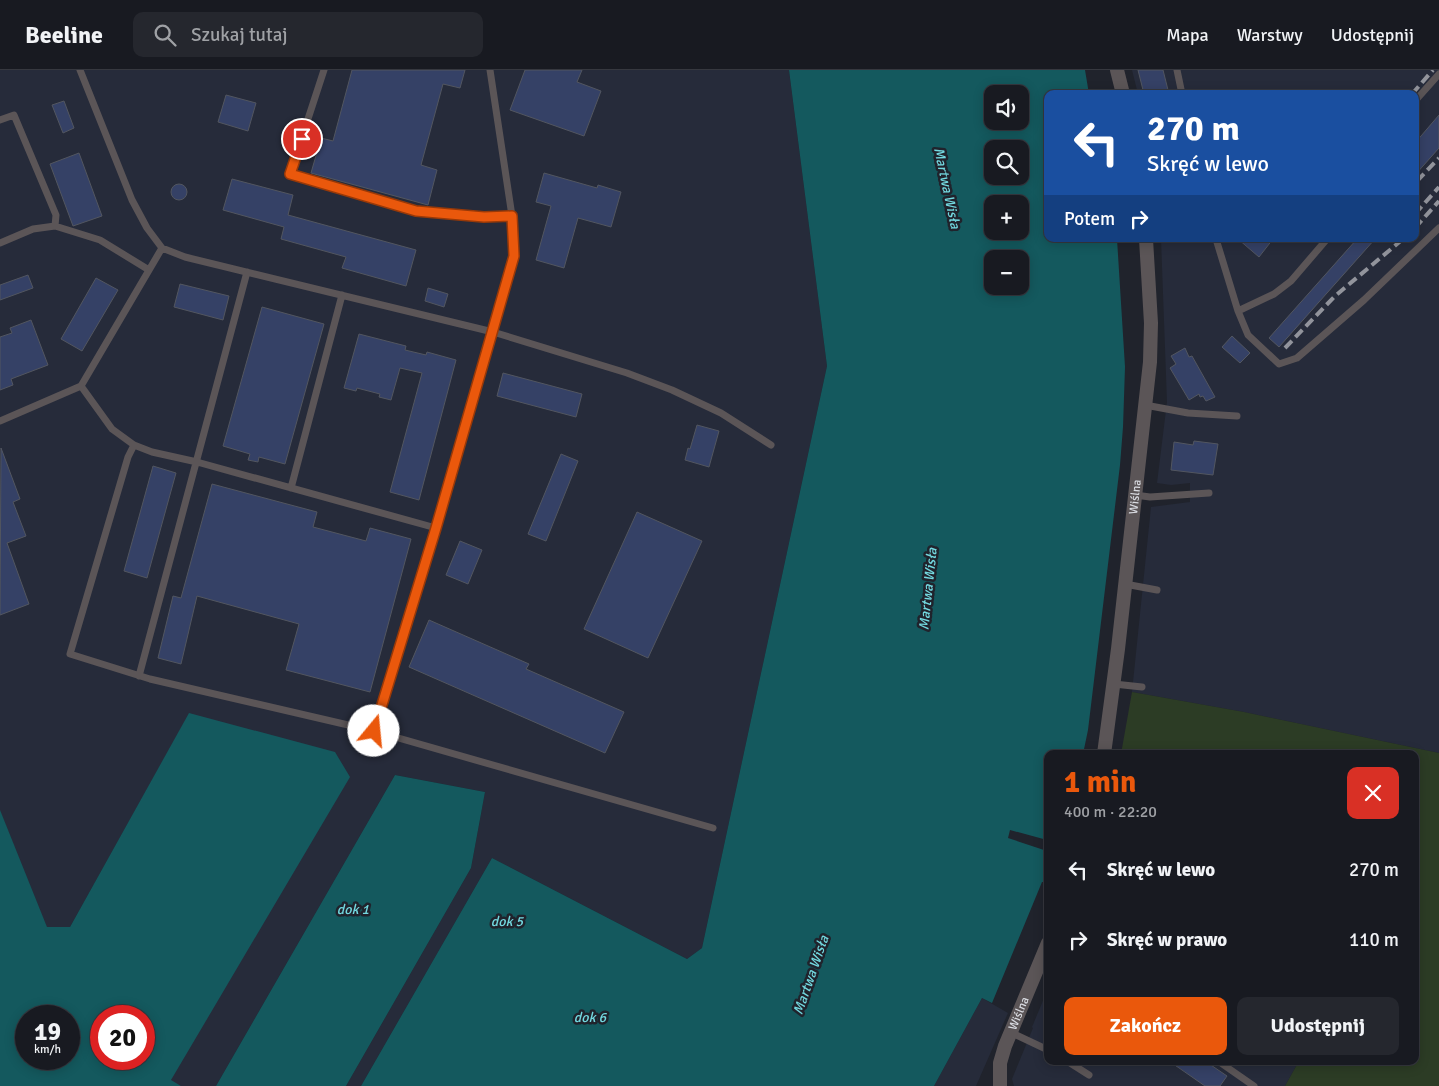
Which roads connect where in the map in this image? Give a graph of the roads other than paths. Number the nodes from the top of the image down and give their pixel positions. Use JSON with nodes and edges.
{"nodes":[{"id":1,"x":80,"y":70,"type":"edge"},
{"id":2,"x":324,"y":70,"type":"edge"},
{"id":3,"x":490,"y":70,"type":"edge"},
{"id":4,"x":1117,"y":70,"type":"edge"},
{"id":5,"x":1177,"y":70,"type":"edge"},
{"id":6,"x":1439,"y":74,"type":"edge"},
{"id":7,"x":1122,"y":90,"type":"edge"},
{"id":8,"x":1181,"y":90,"type":"edge"},
{"id":9,"x":1419,"y":96,"type":"edge"},
{"id":10,"x":0,"y":120,"type":"edge"},
{"id":11,"x":512,"y":216,"type":"junction"},
{"id":12,"x":55,"y":226,"type":"junction"},
{"id":13,"x":1439,"y":228,"type":"edge"},
{"id":14,"x":1146,"y":242,"type":"edge"},
{"id":15,"x":1217,"y":242,"type":"edge"},
{"id":16,"x":1324,"y":242,"type":"edge"},
{"id":17,"x":0,"y":243,"type":"edge"},
{"id":18,"x":162,"y":248,"type":"junction"},
{"id":19,"x":149,"y":270,"type":"junction"},
{"id":20,"x":247,"y":272,"type":"junction"},
{"id":21,"x":342,"y":295,"type":"junction"},
{"id":22,"x":1238,"y":311,"type":"junction"},
{"id":23,"x":493,"y":332,"type":"junction"},
{"id":24,"x":81,"y":386,"type":"junction"},
{"id":25,"x":1145,"y":405,"type":"junction"},
{"id":26,"x":1237,"y":416,"type":"dead end"},
{"id":27,"x":0,"y":421,"type":"edge"},
{"id":28,"x":134,"y":445,"type":"junction"},
{"id":29,"x":771,"y":445,"type":"dead end"},
{"id":30,"x":197,"y":462,"type":"junction"},
{"id":31,"x":291,"y":488,"type":"junction"},
{"id":32,"x":1209,"y":492,"type":"dead end"},
{"id":33,"x":1134,"y":495,"type":"junction"},
{"id":34,"x":436,"y":528,"type":"junction"},
{"id":35,"x":1125,"y":584,"type":"junction"},
{"id":36,"x":1157,"y":590,"type":"dead end"},
{"id":37,"x":139,"y":676,"type":"junction"},
{"id":38,"x":1114,"y":684,"type":"junction"},
{"id":39,"x":1142,"y":687,"type":"dead end"},
{"id":40,"x":374,"y":731,"type":"junction"},
{"id":41,"x":1105,"y":750,"type":"edge"},
{"id":42,"x":714,"y":828,"type":"dead end"},
{"id":43,"x":1044,"y":956,"type":"edge"},
{"id":44,"x":1010,"y":1032,"type":"junction"},
{"id":45,"x":1044,"y":1048,"type":"edge"},
{"id":46,"x":1073,"y":1065,"type":"edge"},
{"id":47,"x":1224,"y":1065,"type":"edge"},
{"id":48,"x":1089,"y":1075,"type":"dead end"},
{"id":49,"x":1000,"y":1086,"type":"edge"},
{"id":50,"x":1254,"y":1086,"type":"edge"}],
"edges":[{"from":1,"to":18,"type":"lane"},
{"from":2,"to":11,"type":"lane"},
{"from":3,"to":11,"type":"lane"},
{"from":4,"to":7,"type":"street"},
{"from":5,"to":8,"type":"lane"},
{"from":6,"to":9,"type":"lane"},
{"from":10,"to":12,"type":"lane"},
{"from":11,"to":23,"type":"lane"},
{"from":12,"to":17,"type":"lane"},
{"from":12,"to":19,"type":"lane"},
{"from":13,"to":22,"type":"lane"},
{"from":14,"to":25,"type":"street","name":"Wiślna"},
{"from":15,"to":22,"type":"lane"},
{"from":16,"to":22,"type":"lane"},
{"from":18,"to":19,"type":"lane"},
{"from":18,"to":20,"type":"lane"},
{"from":19,"to":24,"type":"lane"},
{"from":20,"to":21,"type":"lane"},
{"from":20,"to":30,"type":"lane"},
{"from":21,"to":23,"type":"lane"},
{"from":21,"to":31,"type":"lane"},
{"from":23,"to":29,"type":"lane"},
{"from":23,"to":34,"type":"lane"},
{"from":24,"to":27,"type":"lane"},
{"from":24,"to":28,"type":"lane"},
{"from":25,"to":26,"type":"lane"},
{"from":25,"to":33,"type":"street","name":"Wiślna"},
{"from":28,"to":30,"type":"lane"},
{"from":28,"to":37,"type":"lane"},
{"from":30,"to":31,"type":"lane"},
{"from":30,"to":37,"type":"lane"},
{"from":31,"to":34,"type":"lane"},
{"from":32,"to":33,"type":"lane"},
{"from":33,"to":35,"type":"street","name":"Wiślna"},
{"from":34,"to":40,"type":"lane"},
{"from":35,"to":36,"type":"lane"},
{"from":35,"to":38,"type":"street","name":"Wiślna"},
{"from":37,"to":40,"type":"lane"},
{"from":38,"to":39,"type":"lane"},
{"from":38,"to":41,"type":"street","name":"Wiślna"},
{"from":40,"to":42,"type":"lane"},
{"from":43,"to":44,"type":"street","name":"Wiślna"},
{"from":44,"to":45,"type":"lane"},
{"from":44,"to":49,"type":"street","name":"Wiślna"},
{"from":46,"to":48,"type":"lane"},
{"from":47,"to":50,"type":"lane"}]}
